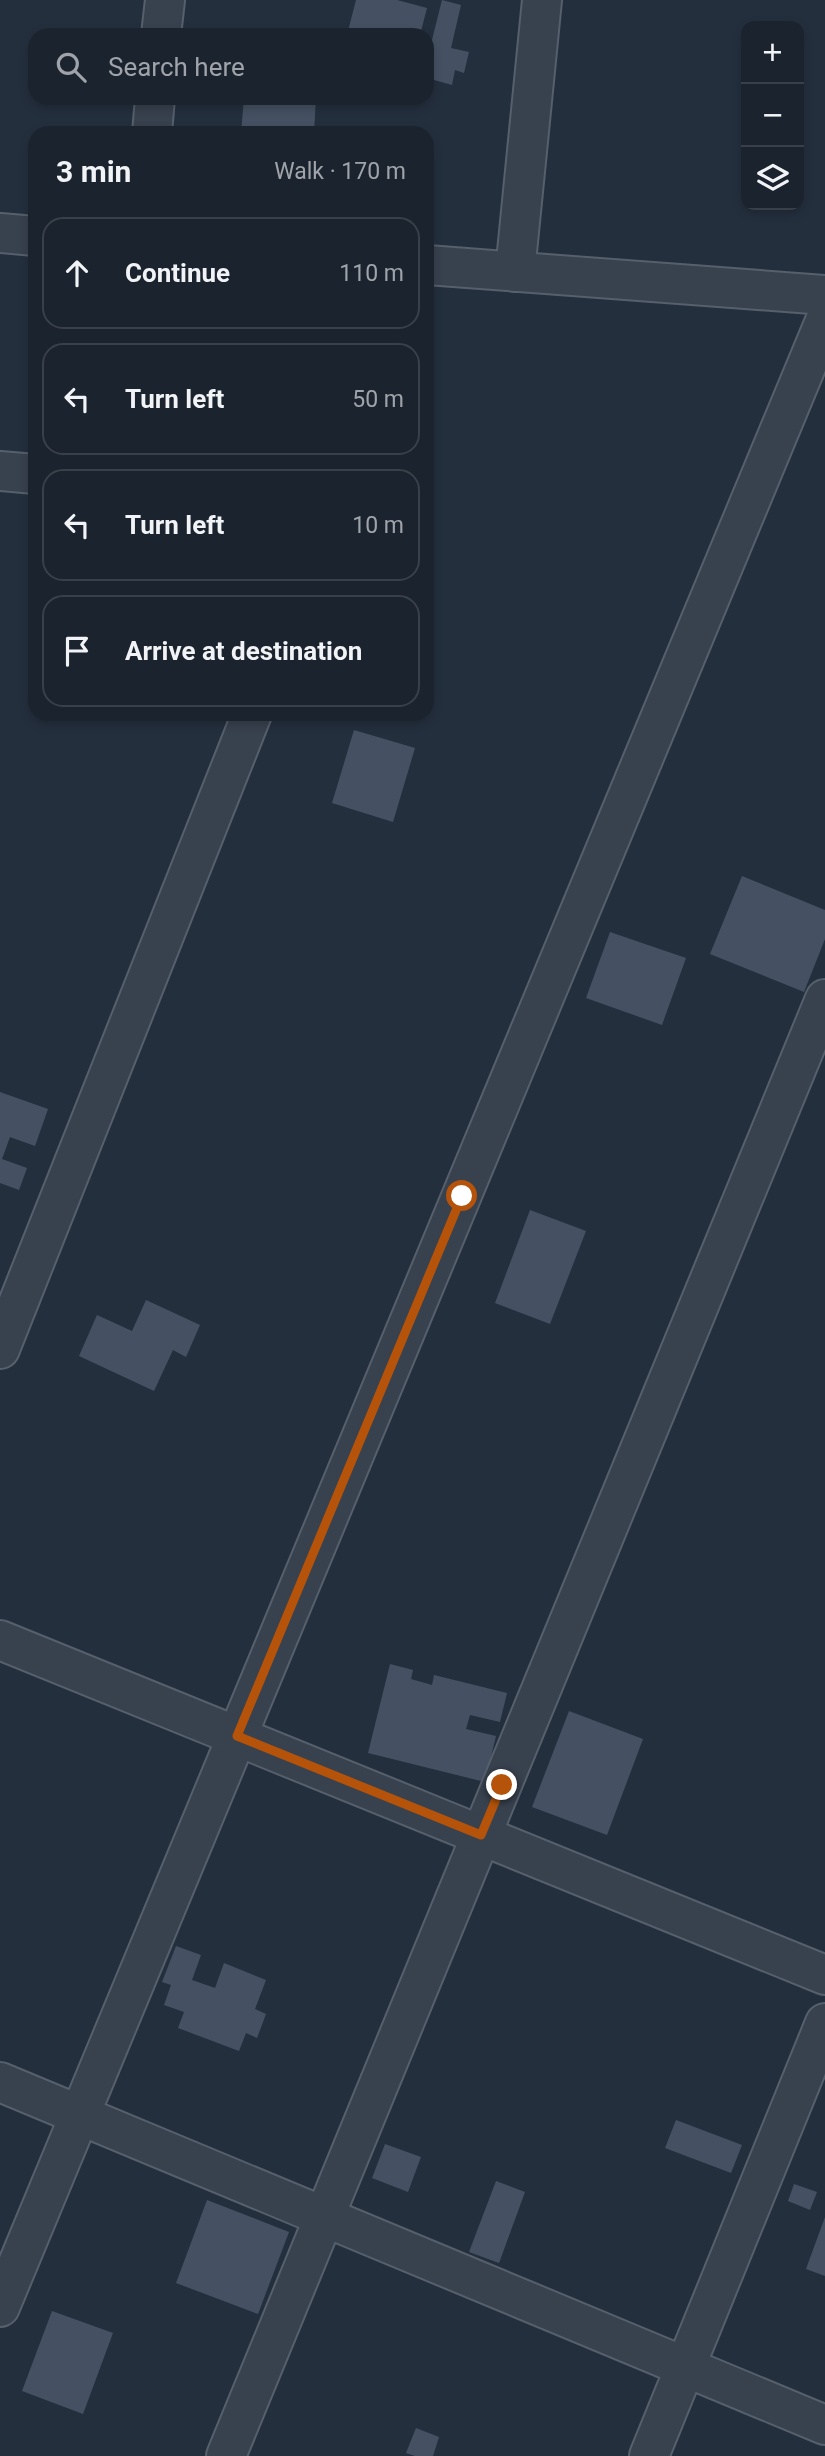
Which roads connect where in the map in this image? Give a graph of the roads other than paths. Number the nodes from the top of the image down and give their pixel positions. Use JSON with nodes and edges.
{"nodes":[{"id":1,"x":165,"y":0,"type":"edge"},
{"id":2,"x":541,"y":0,"type":"edge"},
{"id":3,"x":163,"y":28,"type":"edge"},
{"id":4,"x":154,"y":105,"type":"edge"},
{"id":5,"x":153,"y":126,"type":"edge"},
{"id":6,"x":0,"y":233,"type":"edge"},
{"id":7,"x":28,"y":235,"type":"edge"},
{"id":8,"x":434,"y":268,"type":"edge"},
{"id":9,"x":515,"y":272,"type":"junction"},
{"id":10,"x":825,"y":295,"type":"edge"},
{"id":11,"x":825,"y":321,"type":"edge"},
{"id":12,"x":0,"y":471,"type":"edge"},
{"id":13,"x":28,"y":473,"type":"edge"},
{"id":14,"x":249,"y":721,"type":"edge"},
{"id":15,"x":825,"y":999,"type":"edge"},
{"id":16,"x":0,"y":1349,"type":"edge"},
{"id":17,"x":0,"y":1640,"type":"edge"},
{"id":18,"x":237,"y":1736,"type":"junction"},
{"id":19,"x":481,"y":1835,"type":"junction"},
{"id":20,"x":825,"y":1975,"type":"edge"},
{"id":21,"x":825,"y":2023,"type":"edge"},
{"id":22,"x":0,"y":2082,"type":"edge"},
{"id":23,"x":80,"y":2115,"type":"junction"},
{"id":24,"x":325,"y":2217,"type":"junction"},
{"id":25,"x":0,"y":2307,"type":"edge"},
{"id":26,"x":685,"y":2367,"type":"junction"},
{"id":27,"x":825,"y":2425,"type":"edge"},
{"id":28,"x":226,"y":2456,"type":"edge"},
{"id":29,"x":649,"y":2456,"type":"edge"}],
"edges":[{"from":1,"to":3,"type":"street"},
{"from":2,"to":9,"type":"street"},
{"from":4,"to":5,"type":"street"},
{"from":6,"to":7,"type":"street"},
{"from":8,"to":9,"type":"street"},
{"from":9,"to":10,"type":"street"},
{"from":11,"to":18,"type":"street"},
{"from":12,"to":13,"type":"street"},
{"from":14,"to":16,"type":"street"},
{"from":15,"to":19,"type":"street"},
{"from":17,"to":18,"type":"street"},
{"from":18,"to":19,"type":"street"},
{"from":18,"to":23,"type":"street"},
{"from":19,"to":20,"type":"street"},
{"from":19,"to":24,"type":"street"},
{"from":21,"to":26,"type":"street"},
{"from":22,"to":23,"type":"street"},
{"from":23,"to":24,"type":"street"},
{"from":23,"to":25,"type":"street"},
{"from":24,"to":26,"type":"street"},
{"from":24,"to":28,"type":"street"},
{"from":26,"to":27,"type":"street"},
{"from":26,"to":29,"type":"street"}]}
